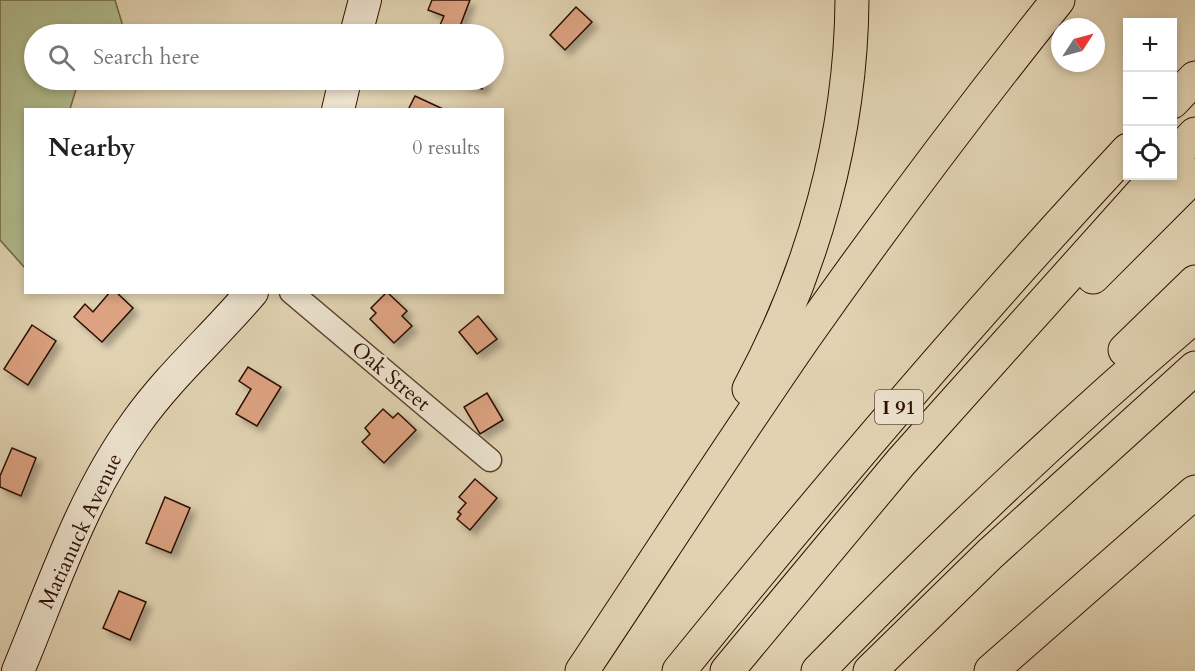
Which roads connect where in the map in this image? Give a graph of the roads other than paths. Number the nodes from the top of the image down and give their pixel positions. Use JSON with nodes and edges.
{"nodes":[{"id":1,"x":365,"y":0,"type":"edge"},
{"id":2,"x":852,"y":0,"type":"edge"},
{"id":3,"x":1058,"y":0,"type":"edge"},
{"id":4,"x":359,"y":24,"type":"edge"},
{"id":5,"x":1195,"y":78,"type":"edge"},
{"id":6,"x":343,"y":90,"type":"edge"},
{"id":7,"x":1177,"y":98,"type":"edge"},
{"id":8,"x":338,"y":108,"type":"edge"},
{"id":9,"x":1195,"y":134,"type":"edge"},
{"id":10,"x":1177,"y":154,"type":"edge"},
{"id":11,"x":1123,"y":155,"type":"edge"},
{"id":12,"x":1195,"y":175,"type":"edge"},
{"id":13,"x":1153,"y":180,"type":"edge"},
{"id":14,"x":1195,"y":282,"type":"edge"},
{"id":15,"x":250,"y":294,"type":"edge"},
{"id":16,"x":293,"y":294,"type":"edge"},
{"id":17,"x":1195,"y":316,"type":"edge"},
{"id":18,"x":1195,"y":368,"type":"edge"},
{"id":19,"x":490,"y":460,"type":"dead end"},
{"id":20,"x":1195,"y":492,"type":"edge"},
{"id":21,"x":681,"y":520,"type":"junction"},
{"id":22,"x":932,"y":557,"type":"junction"},
{"id":23,"x":736,"y":661,"type":"edge"},
{"id":24,"x":18,"y":671,"type":"edge"},
{"id":25,"x":582,"y":671,"type":"edge"},
{"id":26,"x":679,"y":671,"type":"edge"},
{"id":27,"x":818,"y":671,"type":"edge"},
{"id":28,"x":870,"y":671,"type":"edge"},
{"id":29,"x":991,"y":671,"type":"edge"}],
"edges":[{"from":1,"to":4,"type":"street"},
{"from":2,"to":21,"type":"highway"},
{"from":3,"to":21,"type":"highway"},
{"from":5,"to":7,"type":"highway"},
{"from":6,"to":8,"type":"street"},
{"from":9,"to":10,"type":"highway"},
{"from":11,"to":26,"type":"highway","number":"I 91"},
{"from":12,"to":23,"type":"highway"},
{"from":13,"to":23,"type":"highway"},
{"from":14,"to":22,"type":"highway"},
{"from":15,"to":24,"type":"street","name":"Matianuck Avenue"},
{"from":16,"to":19,"type":"street","name":"Oak Street"},
{"from":17,"to":22,"type":"highway"},
{"from":18,"to":28,"type":"highway"},
{"from":20,"to":29,"type":"highway"},
{"from":21,"to":25,"type":"highway"},
{"from":22,"to":27,"type":"highway"}]}
